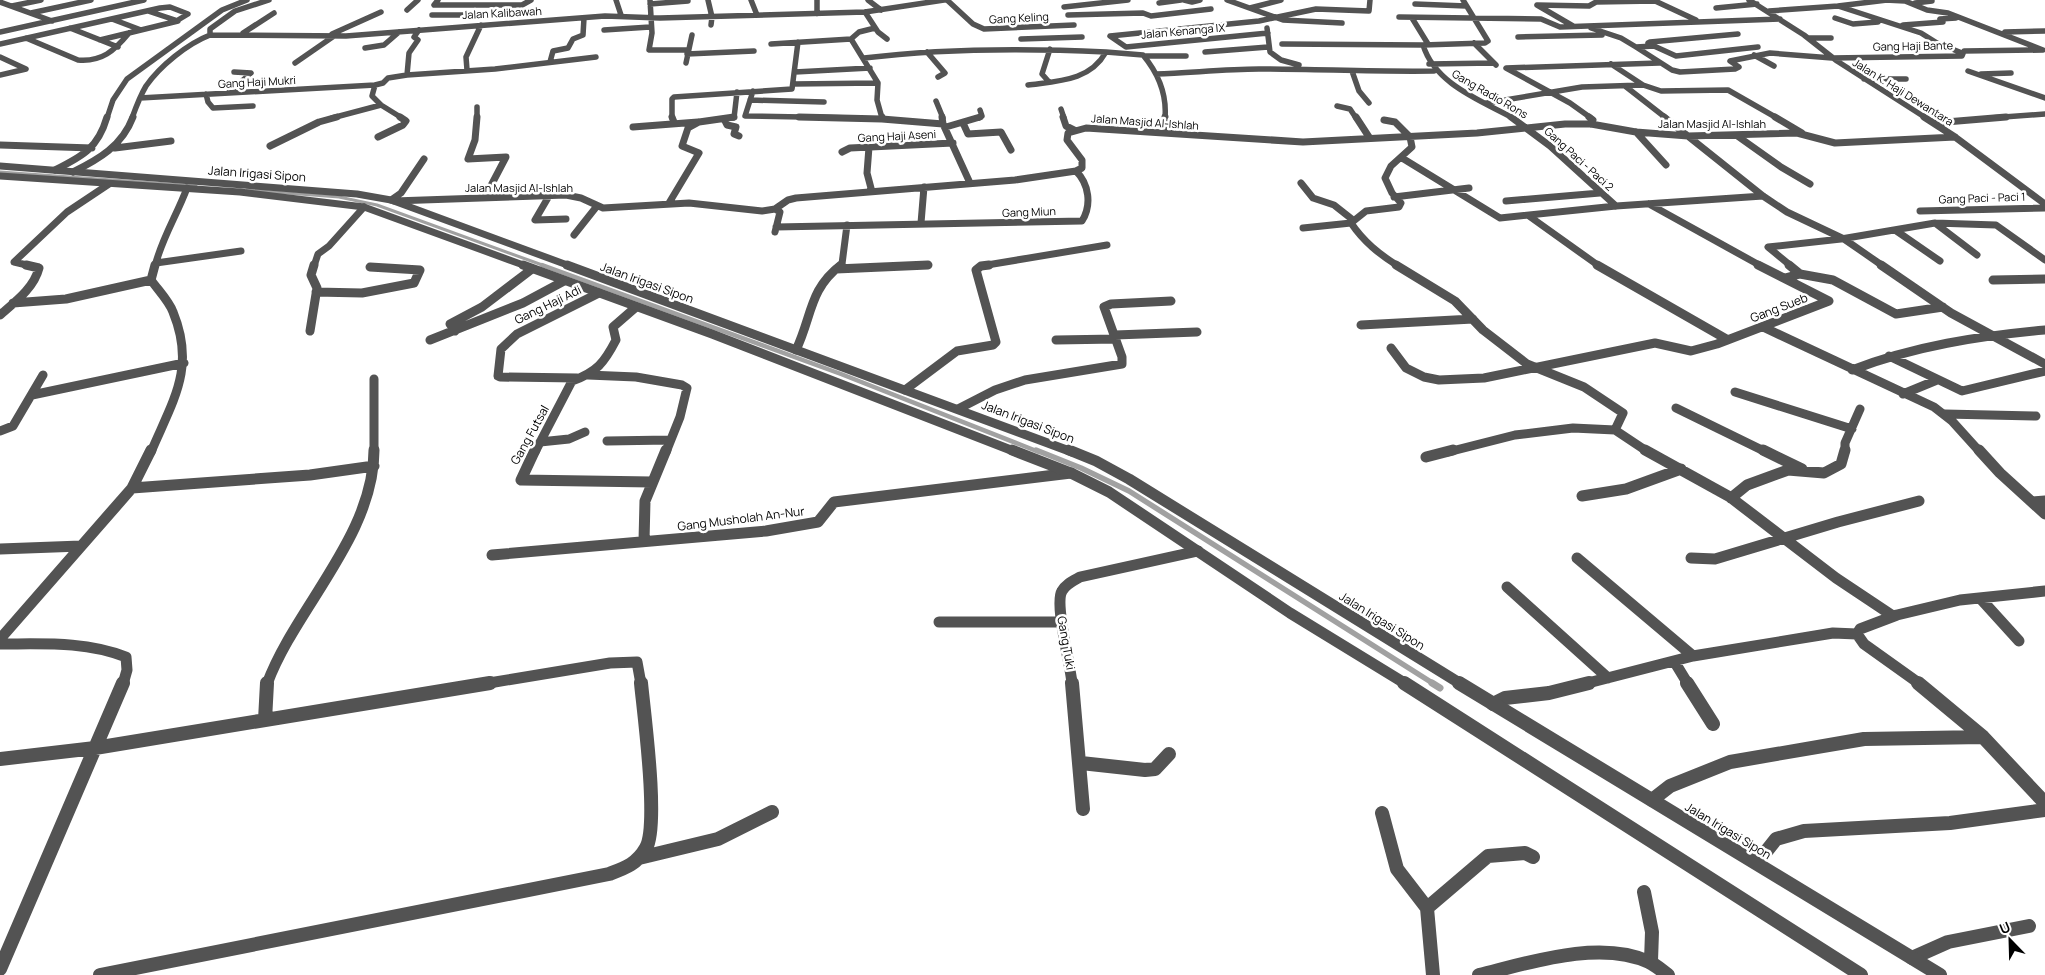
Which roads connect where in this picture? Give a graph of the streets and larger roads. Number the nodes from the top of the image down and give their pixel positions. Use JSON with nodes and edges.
{"nodes":[{"id":1,"x":40,"y":0,"type":"edge"},
{"id":2,"x":91,"y":0,"type":"edge"},
{"id":3,"x":144,"y":0,"type":"edge"},
{"id":4,"x":236,"y":0,"type":"edge"},
{"id":5,"x":248,"y":0,"type":"edge"},
{"id":6,"x":269,"y":0,"type":"edge"},
{"id":7,"x":418,"y":0,"type":"edge"},
{"id":8,"x":438,"y":0,"type":"edge"},
{"id":9,"x":531,"y":0,"type":"edge"},
{"id":10,"x":616,"y":0,"type":"edge"},
{"id":11,"x":708,"y":0,"type":"edge"},
{"id":12,"x":751,"y":0,"type":"edge"},
{"id":13,"x":816,"y":0,"type":"edge"},
{"id":14,"x":868,"y":0,"type":"edge"},
{"id":15,"x":946,"y":0,"type":"edge"},
{"id":16,"x":1057,"y":0,"type":"edge"},
{"id":17,"x":1128,"y":0,"type":"edge"},
{"id":18,"x":1182,"y":0,"type":"edge"},
{"id":19,"x":1200,"y":0,"type":"edge"},
{"id":20,"x":1227,"y":0,"type":"edge"},
{"id":21,"x":1281,"y":0,"type":"edge"},
{"id":22,"x":1370,"y":0,"type":"edge"},
{"id":23,"x":1463,"y":0,"type":"edge"},
{"id":24,"x":1749,"y":0,"type":"edge"},
{"id":25,"x":1819,"y":0,"type":"edge"},
{"id":26,"x":1886,"y":0,"type":"edge"},
{"id":27,"x":226,"y":1,"type":"dead end"},
{"id":28,"x":688,"y":1,"type":"dead end"},
{"id":29,"x":1654,"y":1,"type":"edge"},
{"id":30,"x":1902,"y":1,"type":"edge"},
{"id":31,"x":1932,"y":1,"type":"edge"},
{"id":32,"x":0,"y":2,"type":"edge"},
{"id":33,"x":650,"y":2,"type":"edge"},
{"id":34,"x":1159,"y":3,"type":"dead end"},
{"id":35,"x":1415,"y":4,"type":"dead end"},
{"id":36,"x":1757,"y":4,"type":"junction"},
{"id":37,"x":1912,"y":4,"type":"junction"},
{"id":38,"x":474,"y":5,"type":"junction"},
{"id":39,"x":1431,"y":5,"type":"junction"},
{"id":40,"x":12,"y":6,"type":"junction"},
{"id":41,"x":1466,"y":6,"type":"junction"},
{"id":42,"x":1838,"y":6,"type":"junction"},
{"id":43,"x":1064,"y":7,"type":"junction"},
{"id":44,"x":1250,"y":8,"type":"junction"},
{"id":45,"x":1716,"y":8,"type":"dead end"},
{"id":46,"x":0,"y":9,"type":"edge"},
{"id":47,"x":1212,"y":9,"type":"dead end"},
{"id":48,"x":407,"y":10,"type":"dead end"},
{"id":49,"x":882,"y":10,"type":"junction"},
{"id":50,"x":147,"y":11,"type":"junction"},
{"id":51,"x":1368,"y":11,"type":"junction"},
{"id":52,"x":1768,"y":11,"type":"junction"},
{"id":53,"x":380,"y":12,"type":"dead end"},
{"id":54,"x":865,"y":12,"type":"junction"},
{"id":55,"x":1434,"y":12,"type":"dead end"},
{"id":56,"x":30,"y":13,"type":"junction"},
{"id":57,"x":274,"y":13,"type":"dead end"},
{"id":58,"x":467,"y":14,"type":"junction"},
{"id":59,"x":817,"y":14,"type":"junction"},
{"id":60,"x":432,"y":15,"type":"dead end"},
{"id":61,"x":621,"y":15,"type":"junction"},
{"id":62,"x":757,"y":15,"type":"junction"},
{"id":63,"x":1068,"y":16,"type":"junction"},
{"id":64,"x":712,"y":17,"type":"junction"},
{"id":65,"x":1399,"y":17,"type":"dead end"},
{"id":66,"x":584,"y":18,"type":"junction"},
{"id":67,"x":651,"y":18,"type":"junction"},
{"id":68,"x":1276,"y":18,"type":"junction"},
{"id":69,"x":1412,"y":18,"type":"junction"},
{"id":70,"x":1835,"y":18,"type":"dead end"},
{"id":71,"x":1962,"y":18,"type":"junction"},
{"id":72,"x":112,"y":19,"type":"junction"},
{"id":73,"x":1473,"y":19,"type":"junction"},
{"id":74,"x":1780,"y":19,"type":"junction"},
{"id":75,"x":178,"y":20,"type":"junction"},
{"id":76,"x":1261,"y":20,"type":"junction"},
{"id":77,"x":1370,"y":20,"type":"dead end"},
{"id":78,"x":1712,"y":20,"type":"junction"},
{"id":79,"x":51,"y":21,"type":"junction"},
{"id":80,"x":1699,"y":21,"type":"junction"},
{"id":81,"x":1884,"y":21,"type":"junction"},
{"id":82,"x":1342,"y":23,"type":"dead end"},
{"id":83,"x":481,"y":25,"type":"junction"},
{"id":84,"x":711,"y":25,"type":"dead end"},
{"id":85,"x":1074,"y":25,"type":"junction"},
{"id":86,"x":1897,"y":25,"type":"junction"},
{"id":87,"x":457,"y":26,"type":"junction"},
{"id":88,"x":1574,"y":26,"type":"junction"},
{"id":89,"x":1588,"y":26,"type":"junction"},
{"id":90,"x":650,"y":27,"type":"junction"},
{"id":91,"x":69,"y":28,"type":"junction"},
{"id":92,"x":875,"y":28,"type":"junction"},
{"id":93,"x":1022,"y":28,"type":"junction"},
{"id":94,"x":141,"y":30,"type":"junction"},
{"id":95,"x":419,"y":30,"type":"junction"},
{"id":96,"x":604,"y":30,"type":"dead end"},
{"id":97,"x":2045,"y":31,"type":"edge"},
{"id":98,"x":0,"y":32,"type":"edge"},
{"id":99,"x":399,"y":32,"type":"junction"},
{"id":100,"x":1999,"y":32,"type":"junction"},
{"id":101,"x":129,"y":33,"type":"junction"},
{"id":102,"x":242,"y":34,"type":"junction"},
{"id":103,"x":1268,"y":34,"type":"junction"},
{"id":104,"x":210,"y":35,"type":"junction"},
{"id":105,"x":692,"y":35,"type":"dead end"},
{"id":106,"x":1611,"y":35,"type":"junction"},
{"id":107,"x":326,"y":36,"type":"junction"},
{"id":108,"x":334,"y":36,"type":"junction"},
{"id":109,"x":1734,"y":36,"type":"junction"},
{"id":110,"x":1082,"y":37,"type":"junction"},
{"id":111,"x":26,"y":38,"type":"junction"},
{"id":112,"x":1518,"y":38,"type":"dead end"},
{"id":113,"x":1808,"y":38,"type":"junction"},
{"id":114,"x":1831,"y":38,"type":"dead end"},
{"id":115,"x":852,"y":39,"type":"junction"},
{"id":116,"x":887,"y":39,"type":"dead end"},
{"id":117,"x":1021,"y":39,"type":"junction"},
{"id":118,"x":100,"y":40,"type":"junction"},
{"id":119,"x":798,"y":42,"type":"junction"},
{"id":120,"x":1474,"y":43,"type":"junction"},
{"id":121,"x":0,"y":44,"type":"edge"},
{"id":122,"x":772,"y":44,"type":"dead end"},
{"id":123,"x":1282,"y":44,"type":"dead end"},
{"id":124,"x":1425,"y":44,"type":"junction"},
{"id":125,"x":1654,"y":46,"type":"junction"},
{"id":126,"x":118,"y":47,"type":"junction"},
{"id":127,"x":1268,"y":47,"type":"junction"},
{"id":128,"x":1636,"y":47,"type":"junction"},
{"id":129,"x":1758,"y":47,"type":"junction"},
{"id":130,"x":365,"y":48,"type":"dead end"},
{"id":131,"x":1050,"y":49,"type":"junction"},
{"id":132,"x":754,"y":50,"type":"dead end"},
{"id":133,"x":1020,"y":50,"type":"junction"},
{"id":134,"x":1083,"y":50,"type":"junction"},
{"id":135,"x":688,"y":52,"type":"junction"},
{"id":136,"x":927,"y":52,"type":"junction"},
{"id":137,"x":1106,"y":52,"type":"junction"},
{"id":138,"x":1205,"y":52,"type":"dead end"},
{"id":139,"x":1770,"y":53,"type":"junction"},
{"id":140,"x":1963,"y":54,"type":"junction"},
{"id":141,"x":1754,"y":55,"type":"junction"},
{"id":142,"x":1144,"y":56,"type":"junction"},
{"id":143,"x":1186,"y":56,"type":"dead end"},
{"id":144,"x":0,"y":57,"type":"edge"},
{"id":145,"x":596,"y":57,"type":"dead end"},
{"id":146,"x":864,"y":58,"type":"junction"},
{"id":147,"x":1832,"y":58,"type":"junction"},
{"id":148,"x":550,"y":62,"type":"junction"},
{"id":149,"x":1494,"y":62,"type":"junction"},
{"id":150,"x":294,"y":63,"type":"dead end"},
{"id":151,"x":686,"y":63,"type":"dead end"},
{"id":152,"x":1660,"y":63,"type":"junction"},
{"id":153,"x":1429,"y":64,"type":"junction"},
{"id":154,"x":1611,"y":64,"type":"junction"},
{"id":155,"x":1339,"y":66,"type":"dead end"},
{"id":156,"x":1774,"y":66,"type":"dead end"},
{"id":157,"x":870,"y":68,"type":"junction"},
{"id":158,"x":1506,"y":68,"type":"junction"},
{"id":159,"x":467,"y":70,"type":"junction"},
{"id":160,"x":1434,"y":71,"type":"junction"},
{"id":161,"x":1968,"y":71,"type":"dead end"},
{"id":162,"x":234,"y":72,"type":"dead end"},
{"id":163,"x":795,"y":72,"type":"junction"},
{"id":164,"x":1352,"y":72,"type":"junction"},
{"id":165,"x":2011,"y":73,"type":"dead end"},
{"id":166,"x":1156,"y":74,"type":"junction"},
{"id":167,"x":1978,"y":74,"type":"junction"},
{"id":168,"x":0,"y":75,"type":"edge"},
{"id":169,"x":407,"y":75,"type":"junction"},
{"id":170,"x":938,"y":76,"type":"dead end"},
{"id":171,"x":1864,"y":79,"type":"junction"},
{"id":172,"x":1906,"y":79,"type":"dead end"},
{"id":173,"x":1049,"y":82,"type":"junction"},
{"id":174,"x":878,"y":83,"type":"junction"},
{"id":175,"x":793,"y":84,"type":"junction"},
{"id":176,"x":1028,"y":84,"type":"dead end"},
{"id":177,"x":375,"y":85,"type":"junction"},
{"id":178,"x":1643,"y":85,"type":"junction"},
{"id":179,"x":1625,"y":86,"type":"junction"},
{"id":180,"x":753,"y":91,"type":"junction"},
{"id":181,"x":737,"y":92,"type":"junction"},
{"id":182,"x":1548,"y":92,"type":"junction"},
{"id":183,"x":228,"y":93,"type":"junction"},
{"id":184,"x":206,"y":94,"type":"junction"},
{"id":185,"x":140,"y":98,"type":"junction"},
{"id":186,"x":2045,"y":98,"type":"edge"},
{"id":187,"x":750,"y":100,"type":"junction"},
{"id":188,"x":936,"y":101,"type":"dead end"},
{"id":189,"x":824,"y":102,"type":"dead end"},
{"id":190,"x":1369,"y":103,"type":"dead end"},
{"id":191,"x":1487,"y":103,"type":"junction"},
{"id":192,"x":381,"y":105,"type":"junction"},
{"id":193,"x":252,"y":106,"type":"dead end"},
{"id":194,"x":1338,"y":106,"type":"dead end"},
{"id":195,"x":477,"y":107,"type":"dead end"},
{"id":196,"x":1061,"y":109,"type":"dead end"},
{"id":197,"x":980,"y":110,"type":"dead end"},
{"id":198,"x":2045,"y":114,"type":"edge"},
{"id":199,"x":882,"y":119,"type":"junction"},
{"id":200,"x":1384,"y":120,"type":"dead end"},
{"id":201,"x":725,"y":121,"type":"junction"},
{"id":202,"x":674,"y":122,"type":"junction"},
{"id":203,"x":699,"y":122,"type":"junction"},
{"id":204,"x":963,"y":123,"type":"junction"},
{"id":205,"x":1934,"y":123,"type":"junction"},
{"id":206,"x":1591,"y":124,"type":"junction"},
{"id":207,"x":945,"y":125,"type":"junction"},
{"id":208,"x":633,"y":127,"type":"dead end"},
{"id":209,"x":1528,"y":128,"type":"junction"},
{"id":210,"x":1074,"y":130,"type":"junction"},
{"id":211,"x":1636,"y":132,"type":"junction"},
{"id":212,"x":1162,"y":133,"type":"junction"},
{"id":213,"x":1803,"y":133,"type":"junction"},
{"id":214,"x":739,"y":136,"type":"dead end"},
{"id":215,"x":1688,"y":136,"type":"junction"},
{"id":216,"x":1736,"y":136,"type":"junction"},
{"id":217,"x":1368,"y":137,"type":"junction"},
{"id":218,"x":1410,"y":137,"type":"junction"},
{"id":219,"x":1955,"y":137,"type":"junction"},
{"id":220,"x":378,"y":138,"type":"dead end"},
{"id":221,"x":171,"y":142,"type":"dead end"},
{"id":222,"x":953,"y":143,"type":"junction"},
{"id":223,"x":0,"y":146,"type":"edge"},
{"id":224,"x":270,"y":146,"type":"dead end"},
{"id":225,"x":869,"y":147,"type":"junction"},
{"id":226,"x":92,"y":148,"type":"junction"},
{"id":227,"x":115,"y":148,"type":"junction"},
{"id":228,"x":1011,"y":150,"type":"dead end"},
{"id":229,"x":842,"y":152,"type":"dead end"},
{"id":230,"x":1402,"y":158,"type":"dead end"},
{"id":231,"x":424,"y":159,"type":"dead end"},
{"id":232,"x":1666,"y":165,"type":"dead end"},
{"id":233,"x":0,"y":166,"type":"edge"},
{"id":234,"x":55,"y":170,"type":"junction"},
{"id":235,"x":1076,"y":171,"type":"junction"},
{"id":236,"x":74,"y":172,"type":"junction"},
{"id":237,"x":3,"y":177,"type":"edge"},
{"id":238,"x":1302,"y":183,"type":"dead end"},
{"id":239,"x":109,"y":184,"type":"junction"},
{"id":240,"x":970,"y":184,"type":"junction"},
{"id":241,"x":1810,"y":184,"type":"dead end"},
{"id":242,"x":924,"y":187,"type":"junction"},
{"id":243,"x":187,"y":188,"type":"junction"},
{"id":244,"x":1468,"y":188,"type":"dead end"},
{"id":245,"x":1454,"y":190,"type":"junction"},
{"id":246,"x":872,"y":192,"type":"junction"},
{"id":247,"x":1600,"y":193,"type":"junction"},
{"id":248,"x":549,"y":196,"type":"junction"},
{"id":249,"x":1763,"y":196,"type":"junction"},
{"id":250,"x":485,"y":197,"type":"junction"},
{"id":251,"x":1394,"y":197,"type":"junction"},
{"id":252,"x":392,"y":201,"type":"junction"},
{"id":253,"x":1506,"y":201,"type":"dead end"},
{"id":254,"x":362,"y":202,"type":"junction"},
{"id":255,"x":670,"y":203,"type":"junction"},
{"id":256,"x":1649,"y":204,"type":"junction"},
{"id":257,"x":2045,"y":204,"type":"edge"},
{"id":258,"x":597,"y":206,"type":"junction"},
{"id":259,"x":1616,"y":206,"type":"junction"},
{"id":260,"x":775,"y":208,"type":"junction"},
{"id":261,"x":2045,"y":208,"type":"edge"},
{"id":262,"x":1920,"y":211,"type":"dead end"},
{"id":263,"x":1529,"y":216,"type":"junction"},
{"id":264,"x":566,"y":219,"type":"dead end"},
{"id":265,"x":1352,"y":222,"type":"junction"},
{"id":266,"x":921,"y":223,"type":"junction"},
{"id":267,"x":1936,"y":223,"type":"junction"},
{"id":268,"x":847,"y":225,"type":"junction"},
{"id":269,"x":1303,"y":228,"type":"dead end"},
{"id":270,"x":1895,"y":230,"type":"junction"},
{"id":271,"x":574,"y":235,"type":"dead end"},
{"id":272,"x":1844,"y":239,"type":"junction"},
{"id":273,"x":1107,"y":245,"type":"dead end"},
{"id":274,"x":241,"y":251,"type":"dead end"},
{"id":275,"x":1977,"y":255,"type":"dead end"},
{"id":276,"x":2045,"y":260,"type":"edge"},
{"id":277,"x":1783,"y":261,"type":"junction"},
{"id":278,"x":1940,"y":261,"type":"dead end"},
{"id":279,"x":156,"y":262,"type":"junction"},
{"id":280,"x":1756,"y":264,"type":"junction"},
{"id":281,"x":928,"y":266,"type":"dead end"},
{"id":282,"x":370,"y":267,"type":"dead end"},
{"id":283,"x":532,"y":269,"type":"junction"},
{"id":284,"x":836,"y":269,"type":"junction"},
{"id":285,"x":1800,"y":274,"type":"junction"},
{"id":286,"x":1785,"y":278,"type":"junction"},
{"id":287,"x":2030,"y":279,"type":"junction"},
{"id":288,"x":2045,"y":279,"type":"edge"},
{"id":289,"x":151,"y":280,"type":"junction"},
{"id":290,"x":1993,"y":280,"type":"dead end"},
{"id":291,"x":564,"y":281,"type":"junction"},
{"id":292,"x":2045,"y":288,"type":"edge"},
{"id":293,"x":316,"y":292,"type":"junction"},
{"id":294,"x":600,"y":293,"type":"junction"},
{"id":295,"x":1171,"y":301,"type":"dead end"},
{"id":296,"x":6,"y":307,"type":"edge"},
{"id":297,"x":636,"y":307,"type":"junction"},
{"id":298,"x":1943,"y":307,"type":"junction"},
{"id":299,"x":0,"y":315,"type":"edge"},
{"id":300,"x":1473,"y":319,"type":"junction"},
{"id":301,"x":1361,"y":325,"type":"dead end"},
{"id":302,"x":1763,"y":327,"type":"junction"},
{"id":303,"x":2045,"y":330,"type":"edge"},
{"id":304,"x":310,"y":331,"type":"dead end"},
{"id":305,"x":455,"y":331,"type":"junction"},
{"id":306,"x":1197,"y":332,"type":"dead end"},
{"id":307,"x":1992,"y":335,"type":"junction"},
{"id":308,"x":1115,"y":337,"type":"junction"},
{"id":309,"x":430,"y":340,"type":"dead end"},
{"id":310,"x":1056,"y":340,"type":"dead end"},
{"id":311,"x":1728,"y":340,"type":"junction"},
{"id":312,"x":1391,"y":348,"type":"dead end"},
{"id":313,"x":796,"y":350,"type":"junction"},
{"id":314,"x":1889,"y":356,"type":"junction"},
{"id":315,"x":184,"y":364,"type":"junction"},
{"id":316,"x":2045,"y":364,"type":"edge"},
{"id":317,"x":1538,"y":369,"type":"junction"},
{"id":318,"x":1852,"y":370,"type":"junction"},
{"id":319,"x":2045,"y":372,"type":"edge"},
{"id":320,"x":43,"y":375,"type":"dead end"},
{"id":321,"x":588,"y":375,"type":"junction"},
{"id":322,"x":577,"y":378,"type":"junction"},
{"id":323,"x":374,"y":379,"type":"dead end"},
{"id":324,"x":1937,"y":380,"type":"junction"},
{"id":325,"x":905,"y":390,"type":"junction"},
{"id":326,"x":1735,"y":392,"type":"dead end"},
{"id":327,"x":1903,"y":394,"type":"junction"},
{"id":328,"x":32,"y":395,"type":"junction"},
{"id":329,"x":1676,"y":408,"type":"dead end"},
{"id":330,"x":958,"y":409,"type":"junction"},
{"id":331,"x":1860,"y":410,"type":"dead end"},
{"id":332,"x":1945,"y":414,"type":"junction"},
{"id":333,"x":2036,"y":416,"type":"dead end"},
{"id":334,"x":1852,"y":429,"type":"junction"},
{"id":335,"x":1615,"y":430,"type":"junction"},
{"id":336,"x":0,"y":431,"type":"edge"},
{"id":337,"x":585,"y":432,"type":"dead end"},
{"id":338,"x":669,"y":440,"type":"junction"},
{"id":339,"x":607,"y":441,"type":"dead end"},
{"id":340,"x":540,"y":442,"type":"junction"},
{"id":341,"x":1426,"y":457,"type":"dead end"},
{"id":342,"x":374,"y":466,"type":"junction"},
{"id":343,"x":1681,"y":469,"type":"junction"},
{"id":344,"x":1805,"y":470,"type":"junction"},
{"id":345,"x":1071,"y":473,"type":"junction"},
{"id":346,"x":652,"y":482,"type":"junction"},
{"id":347,"x":132,"y":488,"type":"junction"},
{"id":348,"x":1582,"y":496,"type":"dead end"},
{"id":349,"x":1731,"y":498,"type":"junction"},
{"id":350,"x":1919,"y":501,"type":"dead end"},
{"id":351,"x":2045,"y":501,"type":"edge"},
{"id":352,"x":2032,"y":502,"type":"junction"},
{"id":353,"x":2045,"y":514,"type":"edge"},
{"id":354,"x":1786,"y":538,"type":"junction"},
{"id":355,"x":644,"y":541,"type":"junction"},
{"id":356,"x":81,"y":546,"type":"junction"},
{"id":357,"x":0,"y":549,"type":"edge"},
{"id":358,"x":1198,"y":551,"type":"junction"},
{"id":359,"x":492,"y":555,"type":"dead end"},
{"id":360,"x":1577,"y":558,"type":"dead end"},
{"id":361,"x":1691,"y":558,"type":"dead end"},
{"id":362,"x":1507,"y":587,"type":"dead end"},
{"id":363,"x":2045,"y":591,"type":"edge"},
{"id":364,"x":1980,"y":598,"type":"junction"},
{"id":365,"x":1893,"y":616,"type":"junction"},
{"id":366,"x":939,"y":622,"type":"dead end"},
{"id":367,"x":1061,"y":622,"type":"junction"},
{"id":368,"x":1857,"y":634,"type":"junction"},
{"id":369,"x":0,"y":640,"type":"edge"},
{"id":370,"x":2019,"y":642,"type":"dead end"},
{"id":371,"x":0,"y":644,"type":"edge"},
{"id":372,"x":1693,"y":656,"type":"junction"},
{"id":373,"x":1674,"y":661,"type":"junction"},
{"id":374,"x":1608,"y":678,"type":"junction"},
{"id":375,"x":1493,"y":704,"type":"junction"},
{"id":376,"x":264,"y":720,"type":"junction"},
{"id":377,"x":1713,"y":724,"type":"dead end"},
{"id":378,"x":1983,"y":737,"type":"junction"},
{"id":379,"x":95,"y":748,"type":"junction"},
{"id":380,"x":1169,"y":754,"type":"dead end"},
{"id":381,"x":0,"y":759,"type":"edge"},
{"id":382,"x":1081,"y":764,"type":"junction"},
{"id":383,"x":1652,"y":800,"type":"junction"},
{"id":384,"x":2045,"y":803,"type":"edge"},
{"id":385,"x":1083,"y":809,"type":"dead end"},
{"id":386,"x":2045,"y":810,"type":"edge"},
{"id":387,"x":772,"y":812,"type":"dead end"},
{"id":388,"x":1382,"y":813,"type":"dead end"},
{"id":389,"x":1533,"y":857,"type":"dead end"},
{"id":390,"x":639,"y":858,"type":"junction"},
{"id":391,"x":1757,"y":863,"type":"junction"},
{"id":392,"x":1644,"y":892,"type":"dead end"},
{"id":393,"x":1426,"y":908,"type":"junction"},
{"id":394,"x":2029,"y":926,"type":"dead end"},
{"id":395,"x":1912,"y":958,"type":"junction"},
{"id":396,"x":1651,"y":961,"type":"junction"},
{"id":397,"x":0,"y":969,"type":"edge"},
{"id":398,"x":100,"y":975,"type":"edge"},
{"id":399,"x":1433,"y":975,"type":"edge"},
{"id":400,"x":1479,"y":975,"type":"edge"},
{"id":401,"x":1668,"y":975,"type":"edge"},
{"id":402,"x":1861,"y":975,"type":"edge"},
{"id":403,"x":1940,"y":975,"type":"edge"}],
"edges":[{"from":1,"to":40,"type":"street"},
{"from":2,"to":56,"type":"street"},
{"from":3,"to":79,"type":"street"},
{"from":4,"to":27,"type":"street"},
{"from":5,"to":226,"type":"street"},
{"from":6,"to":104,"type":"street"},
{"from":7,"to":48,"type":"street"},
{"from":8,"to":38,"type":"street"},
{"from":9,"to":38,"type":"street"},
{"from":10,"to":61,"type":"street"},
{"from":11,"to":64,"type":"street"},
{"from":12,"to":62,"type":"street"},
{"from":13,"to":59,"type":"street"},
{"from":14,"to":49,"type":"street"},
{"from":15,"to":49,"type":"street","name":"Jalan Kalibawah"},
{"from":15,"to":93,"type":"street","name":"Gang Keling"},
{"from":16,"to":43,"type":"street"},
{"from":17,"to":43,"type":"street"},
{"from":18,"to":19,"type":"street"},
{"from":18,"to":34,"type":"street"},
{"from":20,"to":44,"type":"street"},
{"from":21,"to":44,"type":"street"},
{"from":22,"to":51,"type":"street"},
{"from":23,"to":41,"type":"street"},
{"from":24,"to":36,"type":"street","name":"Jalan K. Haji Dewantara"},
{"from":25,"to":42,"type":"street"},
{"from":26,"to":30,"type":"street"},
{"from":26,"to":42,"type":"street"},
{"from":28,"to":33,"type":"street"},
{"from":29,"to":80,"type":"street"},
{"from":29,"to":88,"type":"street"},
{"from":30,"to":37,"type":"street"},
{"from":31,"to":37,"type":"street"},
{"from":32,"to":40,"type":"street"},
{"from":33,"to":67,"type":"street"},
{"from":35,"to":39,"type":"street"},
{"from":36,"to":45,"type":"street"},
{"from":36,"to":52,"type":"street","name":"Jalan K. Haji Dewantara"},
{"from":37,"to":71,"type":"street"},
{"from":38,"to":58,"type":"street"},
{"from":39,"to":41,"type":"street"},
{"from":39,"to":55,"type":"street"},
{"from":40,"to":46,"type":"street"},
{"from":40,"to":56,"type":"street"},
{"from":41,"to":73,"type":"street"},
{"from":42,"to":52,"type":"street"},
{"from":42,"to":81,"type":"street"},
{"from":43,"to":63,"type":"street"},
{"from":44,"to":68,"type":"street"},
{"from":47,"to":63,"type":"street"},
{"from":49,"to":54,"type":"street","name":"Jalan Kalibawah"},
{"from":50,"to":72,"type":"street"},
{"from":50,"to":75,"type":"street"},
{"from":50,"to":75,"type":"street"},
{"from":51,"to":68,"type":"street"},
{"from":51,"to":77,"type":"street"},
{"from":52,"to":74,"type":"street","name":"Jalan K. Haji Dewantara"},
{"from":53,"to":107,"type":"street"},
{"from":54,"to":59,"type":"street","name":"Jalan Kalibawah"},
{"from":54,"to":92,"type":"street"},
{"from":56,"to":79,"type":"street"},
{"from":57,"to":102,"type":"street"},
{"from":58,"to":60,"type":"street"},
{"from":58,"to":87,"type":"street"},
{"from":59,"to":62,"type":"street","name":"Jalan Kalibawah"},
{"from":61,"to":66,"type":"street","name":"Jalan Kalibawah"},
{"from":61,"to":67,"type":"street","name":"Jalan Kalibawah"},
{"from":62,"to":64,"type":"street","name":"Jalan Kalibawah"},
{"from":63,"to":85,"type":"street"},
{"from":64,"to":67,"type":"street","name":"Jalan Kalibawah"},
{"from":64,"to":84,"type":"street"},
{"from":65,"to":69,"type":"street"},
{"from":66,"to":83,"type":"street","name":"Jalan Kalibawah"},
{"from":66,"to":148,"type":"street"},
{"from":67,"to":90,"type":"street"},
{"from":68,"to":76,"type":"street"},
{"from":68,"to":82,"type":"street"},
{"from":69,"to":73,"type":"street"},
{"from":69,"to":124,"type":"street","name":"Gang Radio Rons"},
{"from":70,"to":81,"type":"street"},
{"from":71,"to":86,"type":"street"},
{"from":71,"to":100,"type":"street"},
{"from":72,"to":91,"type":"street"},
{"from":72,"to":94,"type":"street"},
{"from":73,"to":88,"type":"street"},
{"from":73,"to":120,"type":"street"},
{"from":74,"to":78,"type":"street"},
{"from":74,"to":113,"type":"street","name":"Jalan K. Haji Dewantara"},
{"from":75,"to":94,"type":"street"},
{"from":76,"to":103,"type":"street"},
{"from":76,"to":103,"type":"street","name":"Jalan Kenanga IX"},
{"from":78,"to":80,"type":"street"},
{"from":78,"to":109,"type":"street"},
{"from":79,"to":91,"type":"street"},
{"from":79,"to":98,"type":"street"},
{"from":80,"to":89,"type":"street"},
{"from":81,"to":86,"type":"street"},
{"from":83,"to":87,"type":"street","name":"Jalan Kalibawah"},
{"from":83,"to":159,"type":"street"},
{"from":85,"to":93,"type":"street","name":"Gang Keling"},
{"from":85,"to":110,"type":"street"},
{"from":86,"to":140,"type":"street"},
{"from":87,"to":95,"type":"street","name":"Jalan Kalibawah"},
{"from":88,"to":89,"type":"street"},
{"from":89,"to":106,"type":"street"},
{"from":90,"to":96,"type":"street"},
{"from":90,"to":135,"type":"street"},
{"from":91,"to":111,"type":"street"},
{"from":91,"to":118,"type":"street"},
{"from":92,"to":115,"type":"street"},
{"from":92,"to":116,"type":"street"},
{"from":93,"to":117,"type":"street"},
{"from":94,"to":101,"type":"street"},
{"from":95,"to":99,"type":"street","name":"Jalan Kalibawah"},
{"from":95,"to":169,"type":"street"},
{"from":97,"to":100,"type":"street"},
{"from":99,"to":108,"type":"street","name":"Jalan Kalibawah"},
{"from":99,"to":130,"type":"street"},
{"from":100,"to":140,"type":"street","name":"Gang Haji Bante"},
{"from":101,"to":118,"type":"street"},
{"from":101,"to":126,"type":"street"},
{"from":102,"to":104,"type":"street","name":"Jalan Kalibawah"},
{"from":102,"to":107,"type":"street","name":"Jalan Kalibawah"},
{"from":103,"to":127,"type":"street"},
{"from":104,"to":185,"type":"street"},
{"from":105,"to":135,"type":"street"},
{"from":106,"to":112,"type":"street"},
{"from":106,"to":128,"type":"street"},
{"from":107,"to":108,"type":"street","name":"Jalan Kalibawah"},
{"from":108,"to":150,"type":"street"},
{"from":109,"to":125,"type":"street"},
{"from":109,"to":129,"type":"street"},
{"from":110,"to":117,"type":"street"},
{"from":110,"to":134,"type":"street"},
{"from":111,"to":121,"type":"street"},
{"from":111,"to":126,"type":"street"},
{"from":113,"to":114,"type":"street"},
{"from":113,"to":147,"type":"street","name":"Jalan K. Haji Dewantara"},
{"from":115,"to":119,"type":"street"},
{"from":115,"to":146,"type":"street"},
{"from":117,"to":133,"type":"street"},
{"from":118,"to":126,"type":"street"},
{"from":119,"to":122,"type":"street"},
{"from":119,"to":163,"type":"street"},
{"from":120,"to":124,"type":"street"},
{"from":120,"to":149,"type":"street"},
{"from":123,"to":124,"type":"street"},
{"from":124,"to":153,"type":"street","name":"Gang Radio Rons"},
{"from":125,"to":128,"type":"street"},
{"from":125,"to":129,"type":"street"},
{"from":127,"to":138,"type":"street"},
{"from":127,"to":155,"type":"street"},
{"from":128,"to":152,"type":"street"},
{"from":129,"to":139,"type":"street"},
{"from":131,"to":133,"type":"street"},
{"from":131,"to":134,"type":"street"},
{"from":131,"to":173,"type":"street"},
{"from":132,"to":135,"type":"street"},
{"from":133,"to":136,"type":"street"},
{"from":134,"to":137,"type":"street"},
{"from":135,"to":151,"type":"street"},
{"from":136,"to":146,"type":"street"},
{"from":136,"to":170,"type":"street"},
{"from":137,"to":142,"type":"street"},
{"from":137,"to":173,"type":"street"},
{"from":139,"to":141,"type":"street"},
{"from":139,"to":147,"type":"street","name":"Gang Haji Bante"},
{"from":140,"to":147,"type":"street","name":"Gang Haji Bante"},
{"from":141,"to":152,"type":"street"},
{"from":141,"to":156,"type":"street"},
{"from":142,"to":143,"type":"street"},
{"from":142,"to":166,"type":"street"},
{"from":144,"to":168,"type":"street"},
{"from":145,"to":148,"type":"street","name":"Gang Haji Mukri"},
{"from":146,"to":157,"type":"street"},
{"from":147,"to":171,"type":"street","name":"Jalan K. Haji Dewantara"},
{"from":148,"to":159,"type":"street","name":"Gang Haji Mukri"},
{"from":149,"to":153,"type":"street"},
{"from":149,"to":158,"type":"street"},
{"from":152,"to":154,"type":"street"},
{"from":153,"to":160,"type":"street","name":"Gang Radio Rons"},
{"from":154,"to":158,"type":"street"},
{"from":154,"to":178,"type":"street"},
{"from":157,"to":163,"type":"street"},
{"from":157,"to":174,"type":"street"},
{"from":158,"to":182,"type":"street"},
{"from":159,"to":169,"type":"street","name":"Gang Haji Mukri"},
{"from":160,"to":164,"type":"street"},
{"from":160,"to":191,"type":"street","name":"Gang Radio Rons"},
{"from":161,"to":167,"type":"street"},
{"from":162,"to":183,"type":"street"},
{"from":163,"to":175,"type":"street"},
{"from":164,"to":166,"type":"street"},
{"from":164,"to":190,"type":"street"},
{"from":165,"to":167,"type":"street"},
{"from":166,"to":212,"type":"street"},
{"from":167,"to":186,"type":"street"},
{"from":169,"to":177,"type":"street","name":"Gang Haji Mukri"},
{"from":171,"to":172,"type":"street"},
{"from":171,"to":205,"type":"street","name":"Jalan K. Haji Dewantara"},
{"from":173,"to":176,"type":"street"},
{"from":174,"to":175,"type":"street"},
{"from":174,"to":199,"type":"street"},
{"from":175,"to":180,"type":"street"},
{"from":177,"to":183,"type":"street","name":"Gang Haji Mukri"},
{"from":177,"to":192,"type":"street"},
{"from":178,"to":179,"type":"street"},
{"from":178,"to":213,"type":"street"},
{"from":179,"to":182,"type":"street"},
{"from":179,"to":215,"type":"street"},
{"from":180,"to":181,"type":"street"},
{"from":180,"to":187,"type":"street"},
{"from":181,"to":201,"type":"street"},
{"from":181,"to":202,"type":"street"},
{"from":182,"to":191,"type":"street"},
{"from":182,"to":206,"type":"street"},
{"from":183,"to":184,"type":"street","name":"Gang Haji Mukri"},
{"from":184,"to":185,"type":"street","name":"Gang Haji Mukri"},
{"from":184,"to":193,"type":"street"},
{"from":185,"to":227,"type":"street"},
{"from":187,"to":189,"type":"street"},
{"from":187,"to":199,"type":"street"},
{"from":188,"to":207,"type":"street"},
{"from":191,"to":209,"type":"street","name":"Gang Radio Rons"},
{"from":192,"to":220,"type":"street"},
{"from":192,"to":224,"type":"street"},
{"from":194,"to":217,"type":"street"},
{"from":195,"to":250,"type":"street"},
{"from":196,"to":210,"type":"street"},
{"from":197,"to":204,"type":"street"},
{"from":198,"to":205,"type":"street"},
{"from":199,"to":207,"type":"street"},
{"from":200,"to":218,"type":"street"},
{"from":201,"to":203,"type":"street"},
{"from":201,"to":214,"type":"street"},
{"from":202,"to":203,"type":"street"},
{"from":202,"to":208,"type":"street"},
{"from":203,"to":255,"type":"street"},
{"from":204,"to":207,"type":"street"},
{"from":204,"to":228,"type":"street"},
{"from":205,"to":219,"type":"street","name":"Jalan K. Haji Dewantara"},
{"from":206,"to":209,"type":"street","name":"Jalan Masjid Al-Ishlah"},
{"from":206,"to":211,"type":"street","name":"Jalan Masjid Al-Ishlah"},
{"from":207,"to":222,"type":"street"},
{"from":209,"to":218,"type":"street","name":"Jalan Masjid Al-Ishlah"},
{"from":209,"to":247,"type":"street","name":"Gang Paci - Paci 2"},
{"from":210,"to":212,"type":"street","name":"Jalan Masjid Al-Ishlah"},
{"from":210,"to":235,"type":"street","name":"Jalan Masjid Al-Ishlah"},
{"from":211,"to":215,"type":"street","name":"Jalan Masjid Al-Ishlah"},
{"from":211,"to":232,"type":"street"},
{"from":212,"to":217,"type":"street","name":"Jalan Masjid Al-Ishlah"},
{"from":213,"to":216,"type":"street","name":"Jalan Masjid Al-Ishlah"},
{"from":213,"to":219,"type":"street","name":"Jalan Masjid Al-Ishlah"},
{"from":215,"to":216,"type":"street","name":"Jalan Masjid Al-Ishlah"},
{"from":215,"to":249,"type":"street"},
{"from":216,"to":241,"type":"street"},
{"from":217,"to":218,"type":"street","name":"Jalan Masjid Al-Ishlah"},
{"from":218,"to":251,"type":"street"},
{"from":219,"to":257,"type":"street","name":"Jalan K. Haji Dewantara"},
{"from":221,"to":227,"type":"street"},
{"from":222,"to":225,"type":"street","name":"Gang Haji Aseni"},
{"from":222,"to":240,"type":"street"},
{"from":223,"to":226,"type":"street"},
{"from":225,"to":229,"type":"street","name":"Gang Haji Aseni"},
{"from":225,"to":246,"type":"street"},
{"from":226,"to":234,"type":"street"},
{"from":227,"to":236,"type":"street"},
{"from":230,"to":245,"type":"street"},
{"from":231,"to":252,"type":"street"},
{"from":233,"to":234,"type":"street","name":"Jalan Irigasi Sipon"},
{"from":234,"to":236,"type":"street","name":"Jalan Irigasi Sipon"},
{"from":235,"to":240,"type":"street","name":"Jalan Masjid Al-Ishlah"},
{"from":235,"to":266,"type":"street","name":"Gang Miun"},
{"from":236,"to":254,"type":"street","name":"Jalan Irigasi Sipon"},
{"from":237,"to":239,"type":"street","name":"Jalan Irigasi Sipon"},
{"from":238,"to":265,"type":"street"},
{"from":239,"to":243,"type":"street","name":"Jalan Irigasi Sipon"},
{"from":239,"to":296,"type":"street"},
{"from":240,"to":242,"type":"street","name":"Jalan Masjid Al-Ishlah"},
{"from":242,"to":246,"type":"street","name":"Jalan Masjid Al-Ishlah"},
{"from":242,"to":266,"type":"street"},
{"from":243,"to":254,"type":"street","name":"Jalan Irigasi Sipon"},
{"from":243,"to":279,"type":"street"},
{"from":244,"to":245,"type":"street"},
{"from":245,"to":251,"type":"street"},
{"from":245,"to":263,"type":"street"},
{"from":246,"to":260,"type":"street","name":"Jalan Masjid Al-Ishlah"},
{"from":247,"to":253,"type":"street"},
{"from":247,"to":259,"type":"street","name":"Gang Paci - Paci 2"},
{"from":248,"to":250,"type":"street","name":"Jalan Masjid Al-Ishlah"},
{"from":248,"to":258,"type":"street","name":"Jalan Masjid Al-Ishlah"},
{"from":248,"to":264,"type":"street"},
{"from":249,"to":256,"type":"street"},
{"from":249,"to":272,"type":"street"},
{"from":250,"to":252,"type":"street","name":"Jalan Masjid Al-Ishlah"},
{"from":251,"to":265,"type":"street"},
{"from":252,"to":254,"type":"street","name":"Jalan Irigasi Sipon"},
{"from":252,"to":313,"type":"street","name":"Jalan Irigasi Sipon"},
{"from":254,"to":283,"type":"street","name":"Jalan Irigasi Sipon"},
{"from":254,"to":293,"type":"street"},
{"from":255,"to":258,"type":"street","name":"Jalan Masjid Al-Ishlah"},
{"from":255,"to":260,"type":"street","name":"Jalan Masjid Al-Ishlah"},
{"from":256,"to":259,"type":"street"},
{"from":256,"to":280,"type":"street","name":"Gang Sueb"},
{"from":258,"to":271,"type":"street"},
{"from":259,"to":263,"type":"street"},
{"from":260,"to":268,"type":"street"},
{"from":261,"to":262,"type":"street","name":"Gang Paci - Paci 1"},
{"from":263,"to":311,"type":"street"},
{"from":265,"to":269,"type":"street"},
{"from":265,"to":300,"type":"street"},
{"from":266,"to":268,"type":"street"},
{"from":267,"to":270,"type":"street"},
{"from":267,"to":275,"type":"street"},
{"from":267,"to":276,"type":"street"},
{"from":268,"to":284,"type":"street"},
{"from":270,"to":272,"type":"street"},
{"from":270,"to":278,"type":"street"},
{"from":272,"to":277,"type":"street"},
{"from":272,"to":298,"type":"street"},
{"from":273,"to":325,"type":"street"},
{"from":274,"to":279,"type":"street"},
{"from":277,"to":280,"type":"street"},
{"from":277,"to":285,"type":"street"},
{"from":279,"to":289,"type":"street"},
{"from":280,"to":286,"type":"street","name":"Gang Sueb"},
{"from":281,"to":284,"type":"street"},
{"from":282,"to":293,"type":"street"},
{"from":283,"to":291,"type":"street","name":"Jalan Irigasi Sipon"},
{"from":283,"to":305,"type":"street"},
{"from":284,"to":313,"type":"street"},
{"from":285,"to":286,"type":"street"},
{"from":285,"to":298,"type":"street"},
{"from":286,"to":302,"type":"street","name":"Gang Sueb"},
{"from":287,"to":288,"type":"street"},
{"from":287,"to":290,"type":"street"},
{"from":287,"to":292,"type":"street"},
{"from":289,"to":296,"type":"street"},
{"from":289,"to":315,"type":"street"},
{"from":291,"to":294,"type":"street","name":"Jalan Irigasi Sipon"},
{"from":291,"to":305,"type":"street"},
{"from":293,"to":304,"type":"street"},
{"from":294,"to":297,"type":"street","name":"Jalan Irigasi Sipon"},
{"from":294,"to":322,"type":"street","name":"Gang Haji Adi"},
{"from":295,"to":308,"type":"street"},
{"from":296,"to":299,"type":"street"},
{"from":297,"to":321,"type":"street"},
{"from":297,"to":345,"type":"street","name":"Jalan Irigasi Sipon"},
{"from":298,"to":307,"type":"street"},
{"from":300,"to":301,"type":"street"},
{"from":300,"to":317,"type":"street"},
{"from":302,"to":311,"type":"street","name":"Gang Sueb"},
{"from":302,"to":318,"type":"street"},
{"from":303,"to":307,"type":"street"},
{"from":305,"to":309,"type":"street"},
{"from":306,"to":308,"type":"street"},
{"from":307,"to":314,"type":"street"},
{"from":307,"to":316,"type":"street"},
{"from":308,"to":310,"type":"street"},
{"from":308,"to":330,"type":"street"},
{"from":311,"to":317,"type":"street","name":"Gang Sueb"},
{"from":312,"to":317,"type":"street","name":"Gang Sueb"},
{"from":313,"to":325,"type":"street","name":"Jalan Irigasi Sipon"},
{"from":314,"to":318,"type":"street"},
{"from":314,"to":324,"type":"street"},
{"from":315,"to":328,"type":"street"},
{"from":315,"to":347,"type":"street"},
{"from":317,"to":335,"type":"street"},
{"from":318,"to":327,"type":"street"},
{"from":319,"to":324,"type":"street"},
{"from":320,"to":328,"type":"street"},
{"from":321,"to":322,"type":"street"},
{"from":321,"to":338,"type":"street"},
{"from":322,"to":340,"type":"street","name":"Gang Futsal"},
{"from":323,"to":342,"type":"street"},
{"from":324,"to":327,"type":"street"},
{"from":325,"to":330,"type":"street","name":"Jalan Irigasi Sipon"},
{"from":326,"to":334,"type":"street"},
{"from":327,"to":332,"type":"street"},
{"from":328,"to":336,"type":"street"},
{"from":329,"to":344,"type":"street"},
{"from":330,"to":375,"type":"street","name":"Jalan Irigasi Sipon"},
{"from":331,"to":334,"type":"street"},
{"from":332,"to":333,"type":"street"},
{"from":332,"to":352,"type":"street"},
{"from":334,"to":344,"type":"street"},
{"from":335,"to":341,"type":"street"},
{"from":335,"to":343,"type":"street"},
{"from":337,"to":340,"type":"street"},
{"from":338,"to":339,"type":"street"},
{"from":338,"to":346,"type":"street"},
{"from":340,"to":346,"type":"street","name":"Gang Futsal"},
{"from":342,"to":347,"type":"street"},
{"from":342,"to":376,"type":"street"},
{"from":343,"to":348,"type":"street"},
{"from":343,"to":349,"type":"street"},
{"from":344,"to":349,"type":"street"},
{"from":345,"to":355,"type":"street","name":"Gang Musholah An-Nur"},
{"from":345,"to":358,"type":"street","name":"Jalan Irigasi Sipon"},
{"from":346,"to":355,"type":"street"},
{"from":347,"to":356,"type":"street"},
{"from":349,"to":354,"type":"street"},
{"from":350,"to":354,"type":"street"},
{"from":351,"to":352,"type":"street"},
{"from":352,"to":353,"type":"street"},
{"from":354,"to":361,"type":"street"},
{"from":354,"to":365,"type":"street"},
{"from":355,"to":359,"type":"street","name":"Gang Musholah An-Nur"},
{"from":356,"to":357,"type":"street"},
{"from":356,"to":369,"type":"street"},
{"from":358,"to":367,"type":"street","name":"Gang Tuki"},
{"from":358,"to":402,"type":"street","name":"Jalan Irigasi Sipon"},
{"from":360,"to":372,"type":"street"},
{"from":362,"to":374,"type":"street"},
{"from":363,"to":364,"type":"street"},
{"from":364,"to":365,"type":"street"},
{"from":364,"to":370,"type":"street"},
{"from":365,"to":368,"type":"street"},
{"from":366,"to":367,"type":"street"},
{"from":367,"to":382,"type":"street","name":"Gang Tuki"},
{"from":368,"to":372,"type":"street"},
{"from":368,"to":378,"type":"street"},
{"from":371,"to":379,"type":"street"},
{"from":372,"to":373,"type":"street"},
{"from":373,"to":374,"type":"street"},
{"from":373,"to":377,"type":"street"},
{"from":374,"to":375,"type":"street"},
{"from":375,"to":383,"type":"street","name":"Jalan Irigasi Sipon"},
{"from":376,"to":379,"type":"street"},
{"from":376,"to":390,"type":"street"},
{"from":378,"to":383,"type":"street"},
{"from":378,"to":384,"type":"street"},
{"from":379,"to":381,"type":"street"},
{"from":379,"to":397,"type":"street"},
{"from":380,"to":382,"type":"street"},
{"from":382,"to":385,"type":"street","name":"Gang Tuki"},
{"from":383,"to":391,"type":"street","name":"Jalan Irigasi Sipon"},
{"from":386,"to":391,"type":"street"},
{"from":387,"to":390,"type":"street"},
{"from":388,"to":393,"type":"street"},
{"from":389,"to":393,"type":"street"},
{"from":390,"to":398,"type":"street"},
{"from":391,"to":395,"type":"street","name":"Jalan Irigasi Sipon"},
{"from":392,"to":396,"type":"street"},
{"from":393,"to":399,"type":"street"},
{"from":394,"to":395,"type":"street"},
{"from":395,"to":403,"type":"street","name":"Jalan Irigasi Sipon"},
{"from":396,"to":400,"type":"street"},
{"from":396,"to":401,"type":"street"}]}
